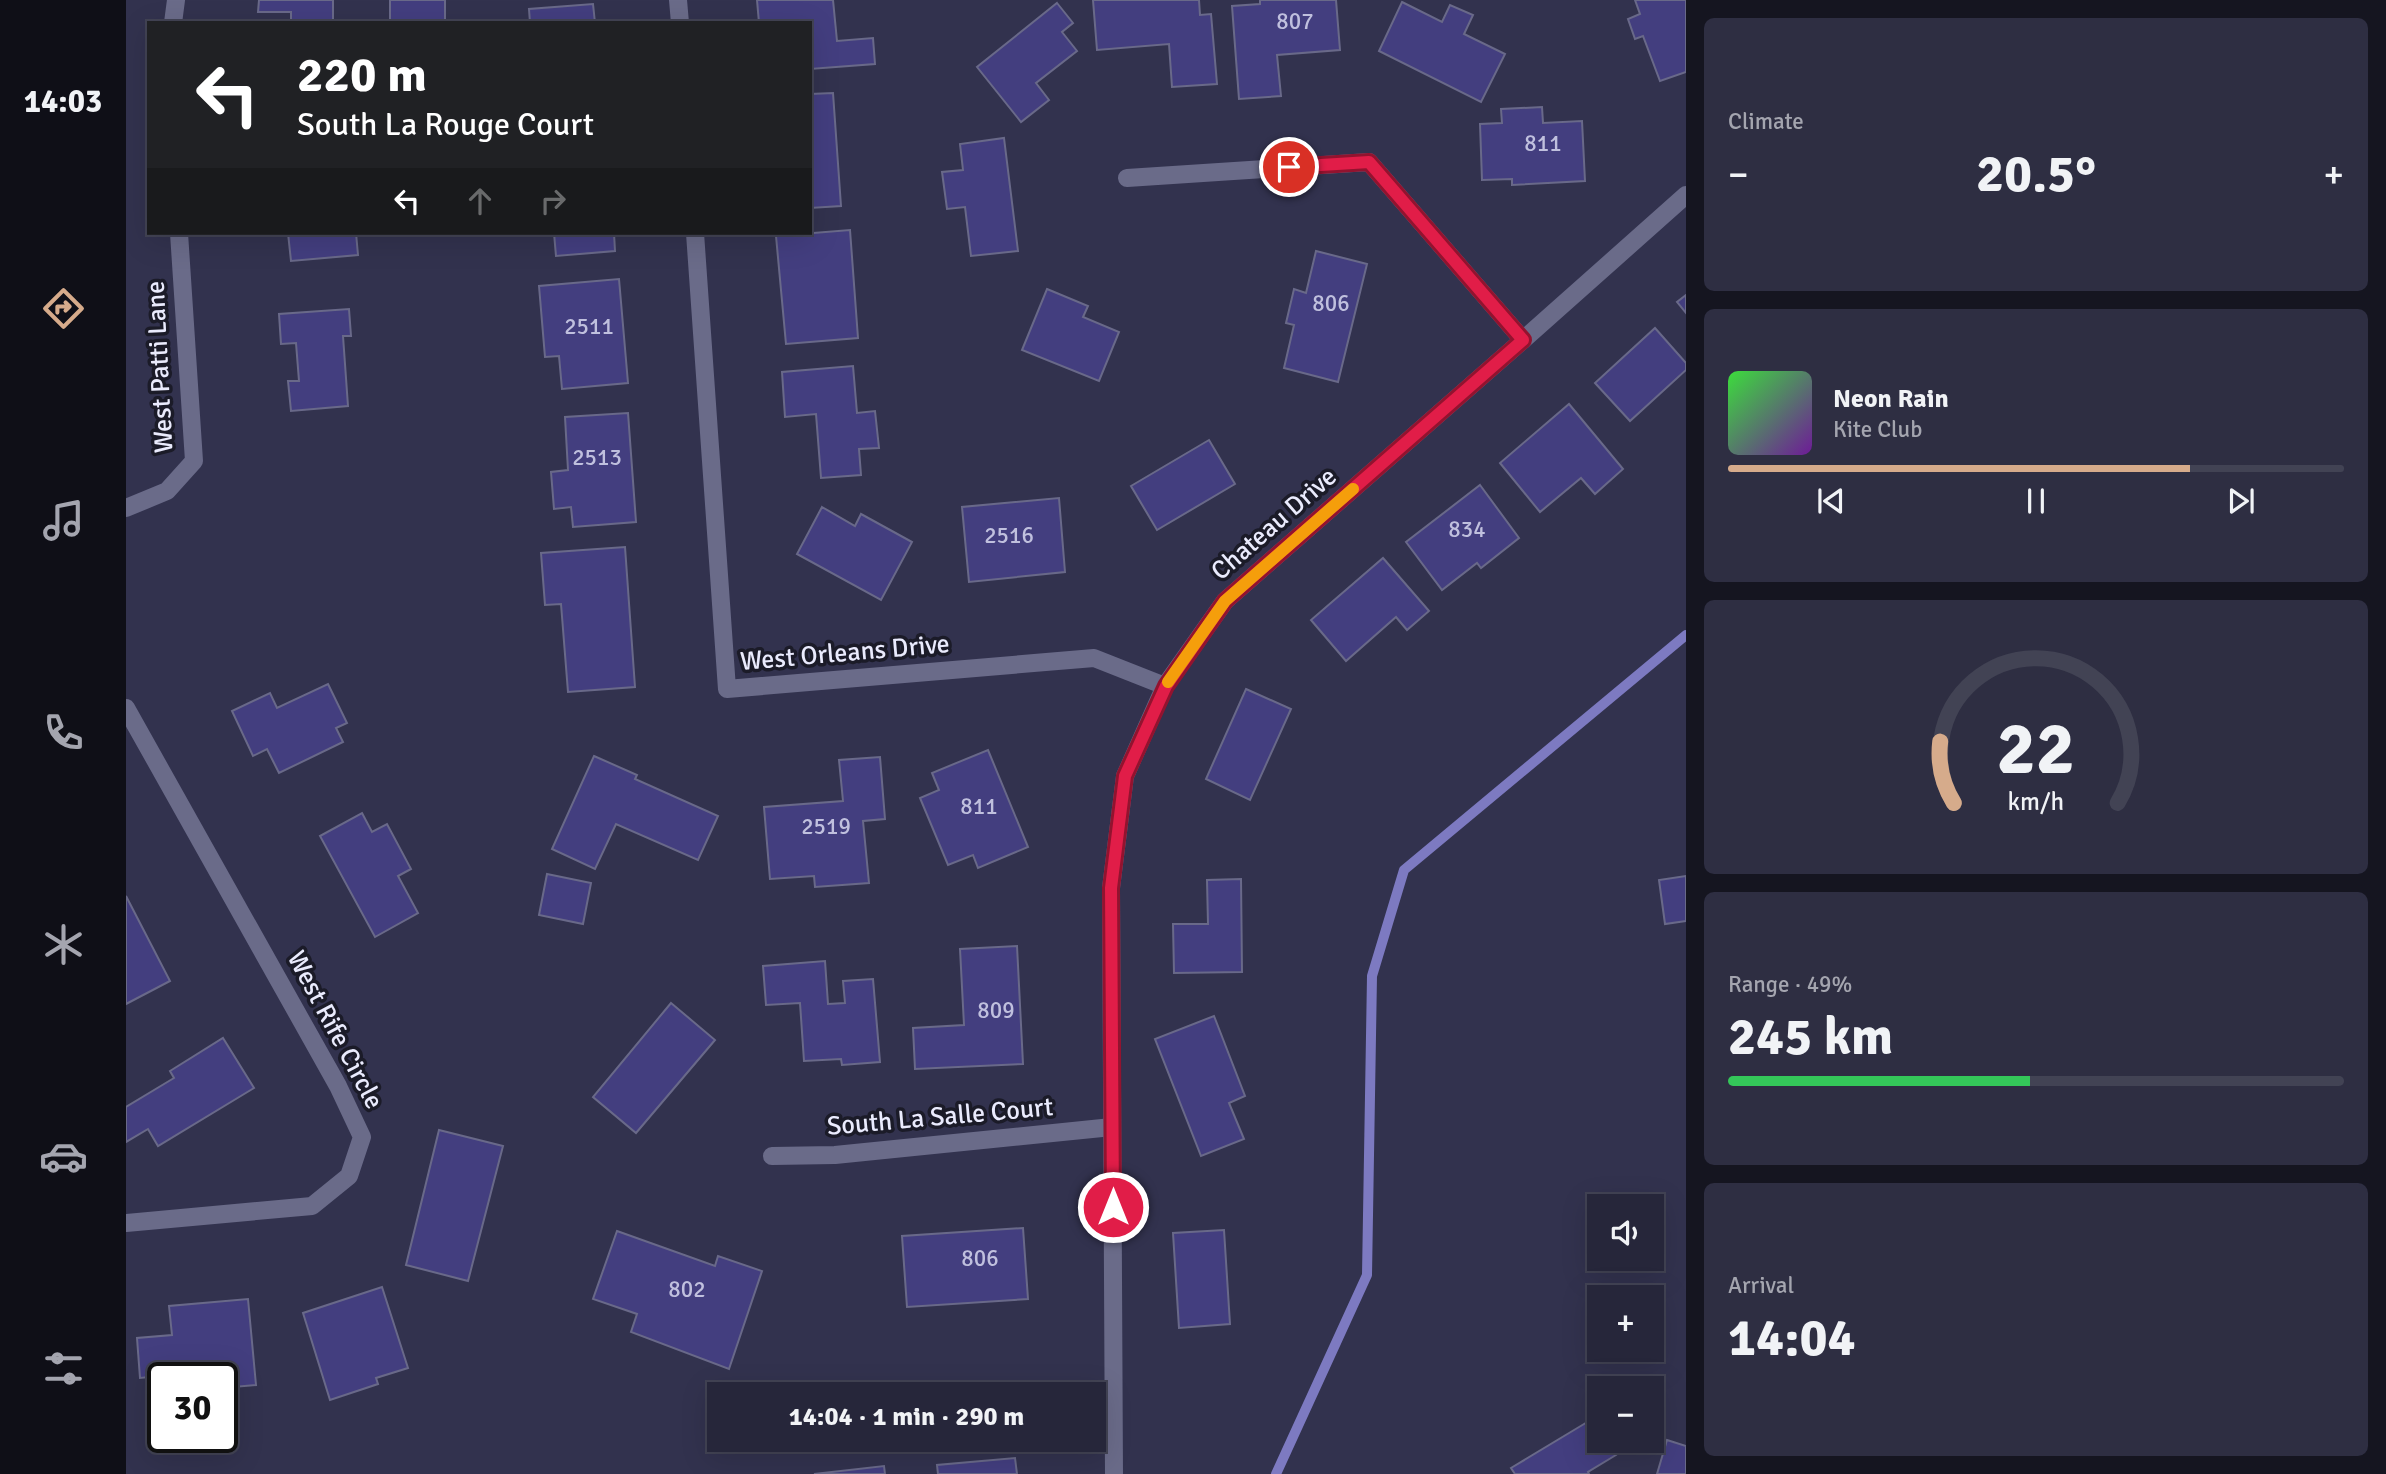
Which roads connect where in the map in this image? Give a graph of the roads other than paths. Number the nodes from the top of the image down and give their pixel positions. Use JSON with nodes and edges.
{"nodes":[{"id":1,"x":176,"y":0,"type":"edge"},
{"id":2,"x":678,"y":0,"type":"edge"},
{"id":3,"x":173,"y":21,"type":"edge"},
{"id":4,"x":680,"y":21,"type":"edge"},
{"id":5,"x":1127,"y":178,"type":"dead end"},
{"id":6,"x":1686,"y":195,"type":"edge"},
{"id":7,"x":179,"y":235,"type":"edge"},
{"id":8,"x":695,"y":235,"type":"edge"},
{"id":9,"x":1523,"y":340,"type":"junction"},
{"id":10,"x":126,"y":508,"type":"edge"},
{"id":11,"x":1166,"y":686,"type":"junction"},
{"id":12,"x":126,"y":708,"type":"edge"},
{"id":13,"x":1112,"y":1127,"type":"junction"},
{"id":14,"x":772,"y":1156,"type":"dead end"},
{"id":15,"x":126,"y":1223,"type":"edge"},
{"id":16,"x":1114,"y":1474,"type":"edge"}],
"edges":[{"from":1,"to":3,"type":"street"},
{"from":2,"to":4,"type":"street"},
{"from":5,"to":9,"type":"street"},
{"from":6,"to":9,"type":"street","name":"Chateau Drive"},
{"from":7,"to":10,"type":"street","name":"West Patti Lane"},
{"from":8,"to":11,"type":"street","name":"West Orleans Drive"},
{"from":9,"to":11,"type":"street","name":"Chateau Drive"},
{"from":11,"to":13,"type":"street","name":"Chateau Drive"},
{"from":12,"to":15,"type":"street","name":"West Rife Circle"},
{"from":13,"to":14,"type":"street","name":"South La Salle Court"},
{"from":13,"to":16,"type":"street","name":"Chateau Drive"}]}
